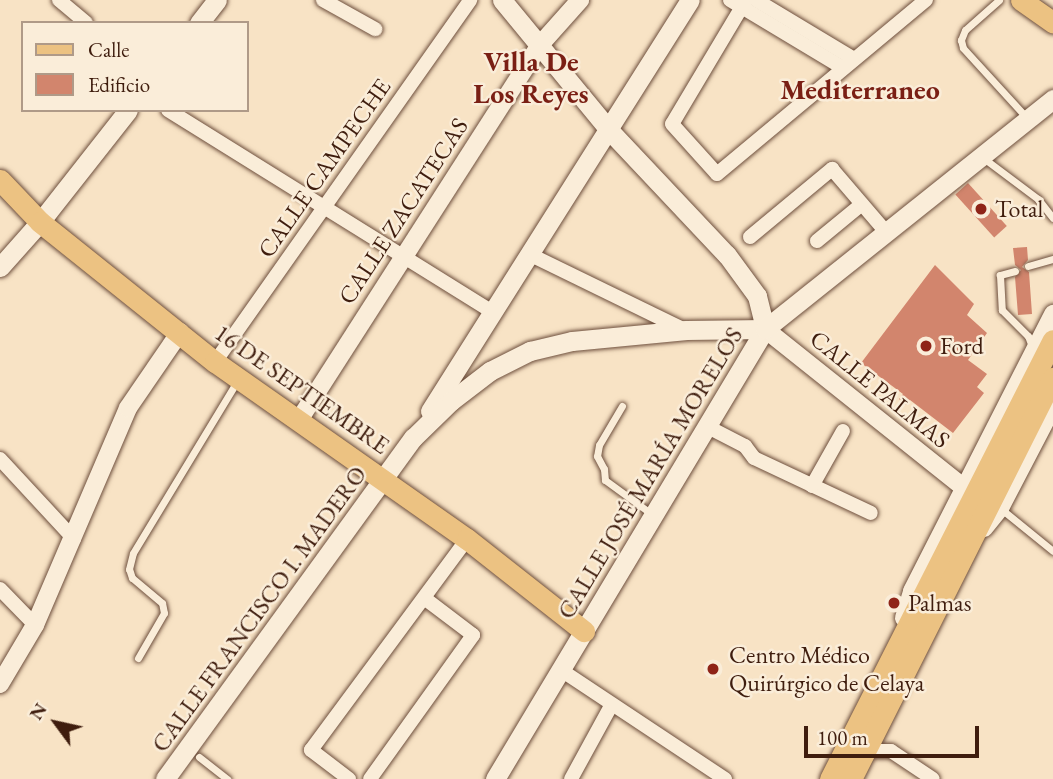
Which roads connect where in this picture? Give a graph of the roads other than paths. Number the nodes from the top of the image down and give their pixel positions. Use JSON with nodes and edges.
{"nodes":[{"id":1,"x":59,"y":0,"type":"edge"},
{"id":2,"x":217,"y":0,"type":"edge"},
{"id":3,"x":323,"y":0,"type":"edge"},
{"id":4,"x":470,"y":0,"type":"edge"},
{"id":5,"x":502,"y":0,"type":"edge"},
{"id":6,"x":580,"y":0,"type":"edge"},
{"id":7,"x":690,"y":0,"type":"edge"},
{"id":8,"x":757,"y":0,"type":"edge"},
{"id":9,"x":927,"y":0,"type":"edge"},
{"id":10,"x":999,"y":0,"type":"edge"},
{"id":11,"x":1021,"y":0,"type":"edge"},
{"id":12,"x":739,"y":2,"type":"edge"},
{"id":13,"x":84,"y":21,"type":"edge"},
{"id":14,"x":201,"y":21,"type":"edge"},
{"id":15,"x":1053,"y":22,"type":"edge"},
{"id":16,"x":375,"y":29,"type":"dead end"},
{"id":17,"x":539,"y":46,"type":"junction"},
{"id":18,"x":848,"y":64,"type":"junction"},
{"id":19,"x":1053,"y":99,"type":"edge"},
{"id":20,"x":126,"y":112,"type":"edge"},
{"id":21,"x":171,"y":112,"type":"edge"},
{"id":22,"x":1028,"y":119,"type":"junction"},
{"id":23,"x":609,"y":130,"type":"junction"},
{"id":24,"x":981,"y":156,"type":"junction"},
{"id":25,"x":0,"y":180,"type":"edge"},
{"id":26,"x":862,"y":204,"type":"junction"},
{"id":27,"x":325,"y":207,"type":"junction"},
{"id":28,"x":1053,"y":218,"type":"edge"},
{"id":29,"x":40,"y":222,"type":"junction"},
{"id":30,"x":886,"y":232,"type":"junction"},
{"id":31,"x":750,"y":237,"type":"dead end"},
{"id":32,"x":817,"y":242,"type":"dead end"},
{"id":33,"x":403,"y":254,"type":"junction"},
{"id":34,"x":529,"y":254,"type":"junction"},
{"id":35,"x":1053,"y":259,"type":"edge"},
{"id":36,"x":0,"y":267,"type":"edge"},
{"id":37,"x":1028,"y":267,"type":"dead end"},
{"id":38,"x":1015,"y":271,"type":"dead end"},
{"id":39,"x":493,"y":312,"type":"junction"},
{"id":40,"x":1053,"y":314,"type":"edge"},
{"id":41,"x":765,"y":329,"type":"junction"},
{"id":42,"x":686,"y":330,"type":"junction"},
{"id":43,"x":180,"y":332,"type":"junction"},
{"id":44,"x":1053,"y":340,"type":"edge"},
{"id":45,"x":1034,"y":350,"type":"junction"},
{"id":46,"x":215,"y":362,"type":"junction"},
{"id":47,"x":1053,"y":378,"type":"edge"},
{"id":48,"x":239,"y":379,"type":"junction"},
{"id":49,"x":621,"y":406,"type":"dead end"},
{"id":50,"x":1053,"y":406,"type":"edge"},
{"id":51,"x":299,"y":420,"type":"junction"},
{"id":52,"x":708,"y":427,"type":"junction"},
{"id":53,"x":843,"y":431,"type":"dead end"},
{"id":54,"x":413,"y":438,"type":"junction"},
{"id":55,"x":0,"y":459,"type":"edge"},
{"id":56,"x":384,"y":479,"type":"junction"},
{"id":57,"x":813,"y":486,"type":"junction"},
{"id":58,"x":964,"y":488,"type":"junction"},
{"id":59,"x":1000,"y":508,"type":"junction"},
{"id":60,"x":871,"y":513,"type":"dead end"},
{"id":61,"x":654,"y":516,"type":"junction"},
{"id":62,"x":74,"y":539,"type":"junction"},
{"id":63,"x":467,"y":539,"type":"junction"},
{"id":64,"x":969,"y":547,"type":"junction"},
{"id":65,"x":1053,"y":551,"type":"edge"},
{"id":66,"x":0,"y":589,"type":"edge"},
{"id":67,"x":424,"y":598,"type":"junction"},
{"id":68,"x":35,"y":625,"type":"junction"},
{"id":69,"x":584,"y":631,"type":"junction"},
{"id":70,"x":893,"y":652,"type":"junction"},
{"id":71,"x":138,"y":658,"type":"dead end"},
{"id":72,"x":6,"y":665,"type":"edge"},
{"id":73,"x":561,"y":670,"type":"junction"},
{"id":74,"x":0,"y":684,"type":"edge"},
{"id":75,"x":612,"y":704,"type":"junction"},
{"id":76,"x":865,"y":751,"type":"junction"},
{"id":77,"x":193,"y":753,"type":"junction"},
{"id":78,"x":165,"y":779,"type":"edge"},
{"id":79,"x":227,"y":779,"type":"edge"},
{"id":80,"x":349,"y":779,"type":"edge"},
{"id":81,"x":370,"y":779,"type":"edge"},
{"id":82,"x":495,"y":779,"type":"edge"},
{"id":83,"x":571,"y":779,"type":"edge"},
{"id":84,"x":725,"y":779,"type":"edge"},
{"id":85,"x":830,"y":779,"type":"edge"},
{"id":86,"x":851,"y":779,"type":"edge"},
{"id":87,"x":933,"y":779,"type":"edge"}],
"edges":[{"from":1,"to":13,"type":"street"},
{"from":2,"to":14,"type":"main road"},
{"from":3,"to":16,"type":"street"},
{"from":4,"to":27,"type":"street","name":"CALLE CAMPECHE"},
{"from":5,"to":17,"type":"main road"},
{"from":6,"to":17,"type":"street","name":"CALLE ZACATECAS"},
{"from":7,"to":23,"type":"main road"},
{"from":8,"to":18,"type":"street"},
{"from":9,"to":18,"type":"street"},
{"from":10,"to":22,"type":"lane"},
{"from":11,"to":15,"type":"main road"},
{"from":12,"to":18,"type":"street"},
{"from":12,"to":18,"type":"street"},
{"from":17,"to":23,"type":"main road"},
{"from":17,"to":33,"type":"street","name":"CALLE ZACATECAS"},
{"from":19,"to":22,"type":"main road","name":"CALLE JOSÉ MARÍA MORELOS"},
{"from":20,"to":29,"type":"main road"},
{"from":21,"to":27,"type":"street"},
{"from":22,"to":24,"type":"main road","name":"CALLE JOSÉ MARÍA MORELOS"},
{"from":23,"to":34,"type":"main road"},
{"from":23,"to":41,"type":"main road"},
{"from":24,"to":28,"type":"lane"},
{"from":24,"to":30,"type":"main road","name":"CALLE JOSÉ MARÍA MORELOS"},
{"from":25,"to":29,"type":"main road","name":"16 DE SEPTIEMBRE"},
{"from":26,"to":30,"type":"street"},
{"from":26,"to":31,"type":"street"},
{"from":26,"to":32,"type":"street"},
{"from":27,"to":33,"type":"street"},
{"from":27,"to":46,"type":"street","name":"CALLE CAMPECHE"},
{"from":29,"to":36,"type":"main road"},
{"from":29,"to":43,"type":"main road","name":"16 DE SEPTIEMBRE"},
{"from":30,"to":41,"type":"main road","name":"CALLE JOSÉ MARÍA MORELOS"},
{"from":33,"to":39,"type":"street"},
{"from":33,"to":51,"type":"street","name":"CALLE ZACATECAS"},
{"from":34,"to":39,"type":"main road"},
{"from":34,"to":42,"type":"street"},
{"from":35,"to":37,"type":"lane"},
{"from":38,"to":45,"type":"lane"},
{"from":39,"to":54,"type":"main road"},
{"from":40,"to":45,"type":"street"},
{"from":41,"to":42,"type":"main road","name":"CALLE FRANCISCO I. MADERO"},
{"from":41,"to":52,"type":"main road","name":"CALLE JOSÉ MARÍA MORELOS"},
{"from":41,"to":58,"type":"street","name":"CALLE PALMAS"},
{"from":42,"to":54,"type":"main road","name":"CALLE FRANCISCO I. MADERO"},
{"from":43,"to":46,"type":"main road","name":"16 DE SEPTIEMBRE"},
{"from":43,"to":62,"type":"street"},
{"from":44,"to":70,"type":"main road"},
{"from":45,"to":58,"type":"street"},
{"from":46,"to":48,"type":"main road","name":"16 DE SEPTIEMBRE"},
{"from":47,"to":64,"type":"main road"},
{"from":48,"to":51,"type":"main road","name":"16 DE SEPTIEMBRE"},
{"from":48,"to":71,"type":"lane"},
{"from":49,"to":61,"type":"lane"},
{"from":50,"to":59,"type":"street"},
{"from":51,"to":56,"type":"main road","name":"16 DE SEPTIEMBRE"},
{"from":52,"to":57,"type":"street"},
{"from":52,"to":61,"type":"main road","name":"CALLE JOSÉ MARÍA MORELOS"},
{"from":53,"to":57,"type":"street"},
{"from":54,"to":56,"type":"main road","name":"CALLE FRANCISCO I. MADERO"},
{"from":55,"to":62,"type":"street"},
{"from":56,"to":63,"type":"main road","name":"16 DE SEPTIEMBRE"},
{"from":56,"to":77,"type":"main road","name":"CALLE FRANCISCO I. MADERO"},
{"from":57,"to":60,"type":"street"},
{"from":58,"to":70,"type":"street"},
{"from":59,"to":64,"type":"street"},
{"from":59,"to":65,"type":"lane"},
{"from":61,"to":69,"type":"main road","name":"CALLE JOSÉ MARÍA MORELOS"},
{"from":62,"to":68,"type":"street"},
{"from":63,"to":67,"type":"street"},
{"from":63,"to":69,"type":"main road","name":"16 DE SEPTIEMBRE"},
{"from":64,"to":76,"type":"main road"},
{"from":66,"to":68,"type":"street"},
{"from":67,"to":80,"type":"street"},
{"from":67,"to":81,"type":"street"},
{"from":68,"to":72,"type":"street"},
{"from":69,"to":73,"type":"main road","name":"CALLE JOSÉ MARÍA MORELOS"},
{"from":70,"to":85,"type":"main road"},
{"from":72,"to":74,"type":"street"},
{"from":73,"to":75,"type":"street"},
{"from":73,"to":82,"type":"main road","name":"CALLE JOSÉ MARÍA MORELOS"},
{"from":75,"to":83,"type":"street"},
{"from":75,"to":84,"type":"street"},
{"from":76,"to":86,"type":"main road"},
{"from":76,"to":87,"type":"street"},
{"from":77,"to":78,"type":"main road","name":"CALLE FRANCISCO I. MADERO"},
{"from":77,"to":79,"type":"lane"}]}
